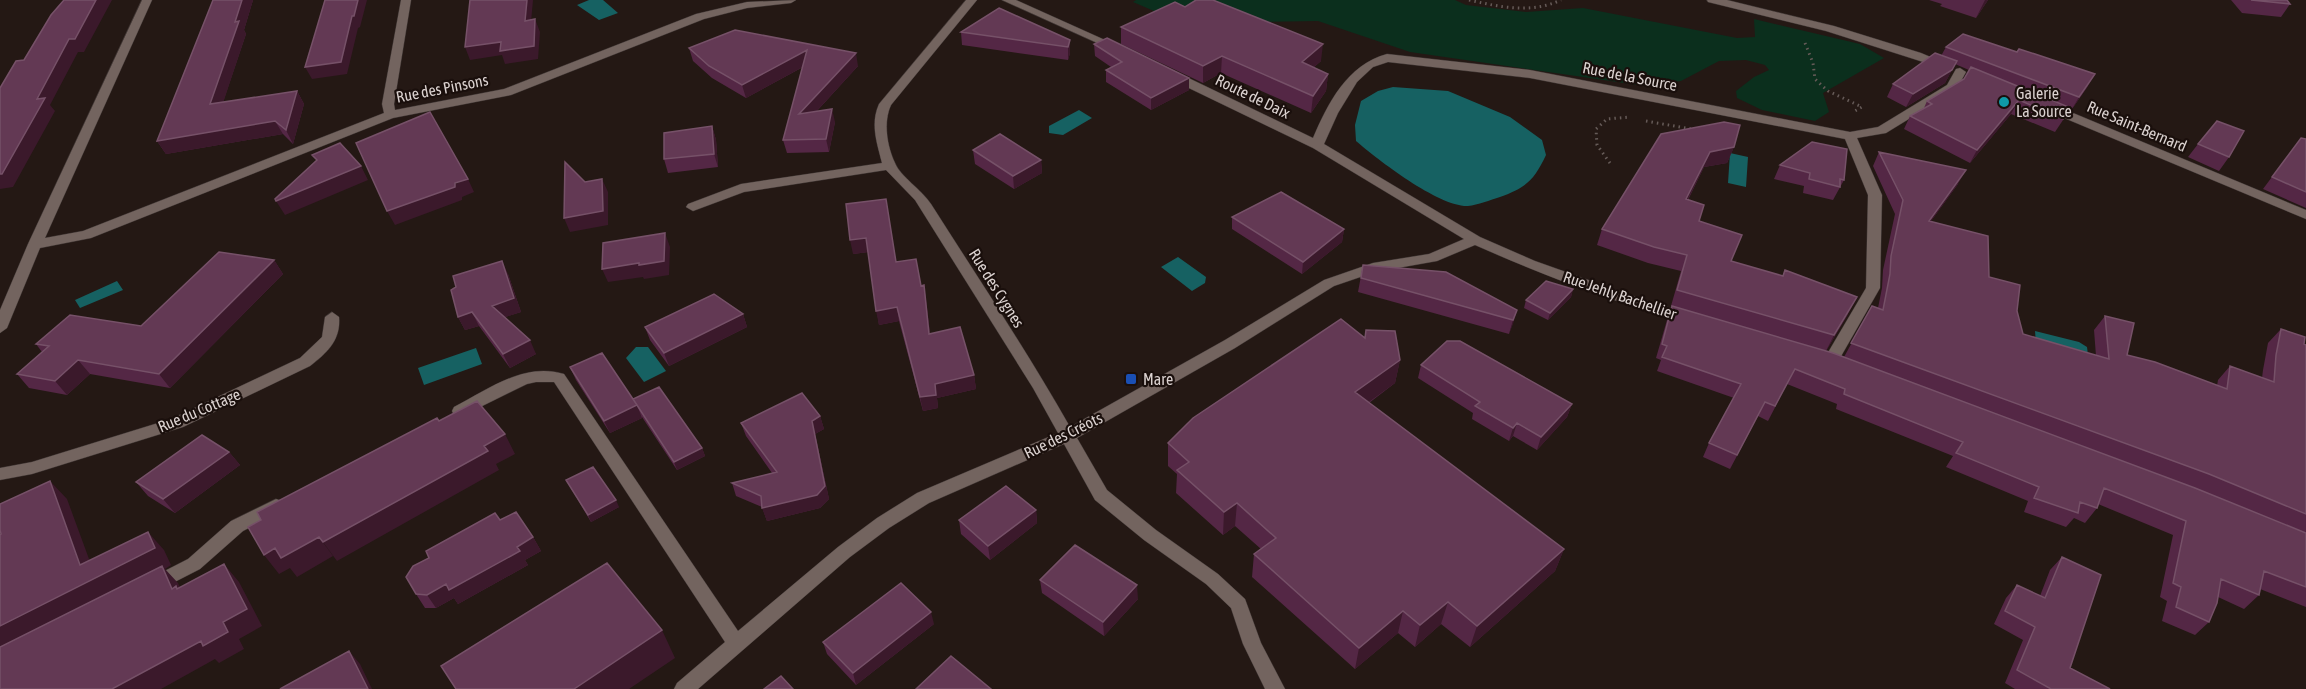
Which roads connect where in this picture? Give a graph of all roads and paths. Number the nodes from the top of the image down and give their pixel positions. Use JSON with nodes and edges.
{"nodes":[{"id":1,"x":147,"y":0,"type":"edge"},
{"id":2,"x":406,"y":0,"type":"edge"},
{"id":3,"x":791,"y":0,"type":"edge"},
{"id":4,"x":972,"y":0,"type":"edge"},
{"id":5,"x":1007,"y":0,"type":"edge"},
{"id":6,"x":1469,"y":0,"type":"edge"},
{"id":7,"x":1561,"y":0,"type":"edge"},
{"id":8,"x":1712,"y":0,"type":"edge"},
{"id":9,"x":1796,"y":20,"type":"junction"},
{"id":10,"x":1132,"y":55,"type":"edge"},
{"id":11,"x":1153,"y":66,"type":"edge"},
{"id":12,"x":2035,"y":101,"type":"edge"},
{"id":13,"x":390,"y":115,"type":"junction"},
{"id":14,"x":1697,"y":130,"type":"edge"},
{"id":15,"x":1822,"y":131,"type":"junction"},
{"id":16,"x":1850,"y":136,"type":"junction"},
{"id":17,"x":1317,"y":145,"type":"junction"},
{"id":18,"x":1610,"y":163,"type":"dead end"},
{"id":19,"x":889,"y":166,"type":"junction"},
{"id":20,"x":693,"y":207,"type":"dead end"},
{"id":21,"x":2306,"y":215,"type":"edge"},
{"id":22,"x":1475,"y":240,"type":"junction"},
{"id":23,"x":35,"y":244,"type":"junction"},
{"id":24,"x":332,"y":317,"type":"dead end"},
{"id":25,"x":1702,"y":322,"type":"edge"},
{"id":26,"x":0,"y":328,"type":"edge"},
{"id":27,"x":1832,"y":362,"type":"edge"},
{"id":28,"x":449,"y":417,"type":"edge"},
{"id":29,"x":1067,"y":436,"type":"junction"},
{"id":30,"x":0,"y":474,"type":"edge"},
{"id":31,"x":290,"y":499,"type":"edge"},
{"id":32,"x":143,"y":590,"type":"edge"},
{"id":33,"x":737,"y":645,"type":"junction"},
{"id":34,"x":684,"y":689,"type":"edge"},
{"id":35,"x":1275,"y":689,"type":"edge"}],
"edges":[{"from":1,"to":23,"type":"street"},
{"from":2,"to":13,"type":"street"},
{"from":3,"to":13,"type":"street","name":"Rue des Pinsons"},
{"from":4,"to":19,"type":"street"},
{"from":5,"to":10,"type":"street"},
{"from":6,"to":7,"type":"path"},
{"from":8,"to":9,"type":"street"},
{"from":9,"to":15,"type":"path"},
{"from":9,"to":16,"type":"street","name":"Rue de la Source"},
{"from":11,"to":17,"type":"street","name":"Route de Daix"},
{"from":12,"to":21,"type":"street","name":"Rue Saint-Bernard"},
{"from":13,"to":23,"type":"street","name":"Rue des Pinsons"},
{"from":14,"to":18,"type":"path"},
{"from":15,"to":16,"type":"street","name":"Rue de la Source"},
{"from":15,"to":17,"type":"street","name":"Rue de la Source"},
{"from":16,"to":27,"type":"street"},
{"from":17,"to":22,"type":"street","name":"Route de Daix"},
{"from":19,"to":20,"type":"street"},
{"from":19,"to":29,"type":"street","name":"Rue des Cygnes"},
{"from":22,"to":25,"type":"street","name":"Rue Jehly Bachellier"},
{"from":22,"to":29,"type":"street","name":"Rue des Créots"},
{"from":23,"to":26,"type":"street"},
{"from":24,"to":30,"type":"street","name":"Rue du Cottage"},
{"from":28,"to":33,"type":"street"},
{"from":29,"to":33,"type":"street","name":"Rue des Créots"},
{"from":29,"to":35,"type":"street","name":"Rue des Cygnes"},
{"from":31,"to":32,"type":"street"},
{"from":33,"to":34,"type":"street","name":"Rue des Créots"}]}
